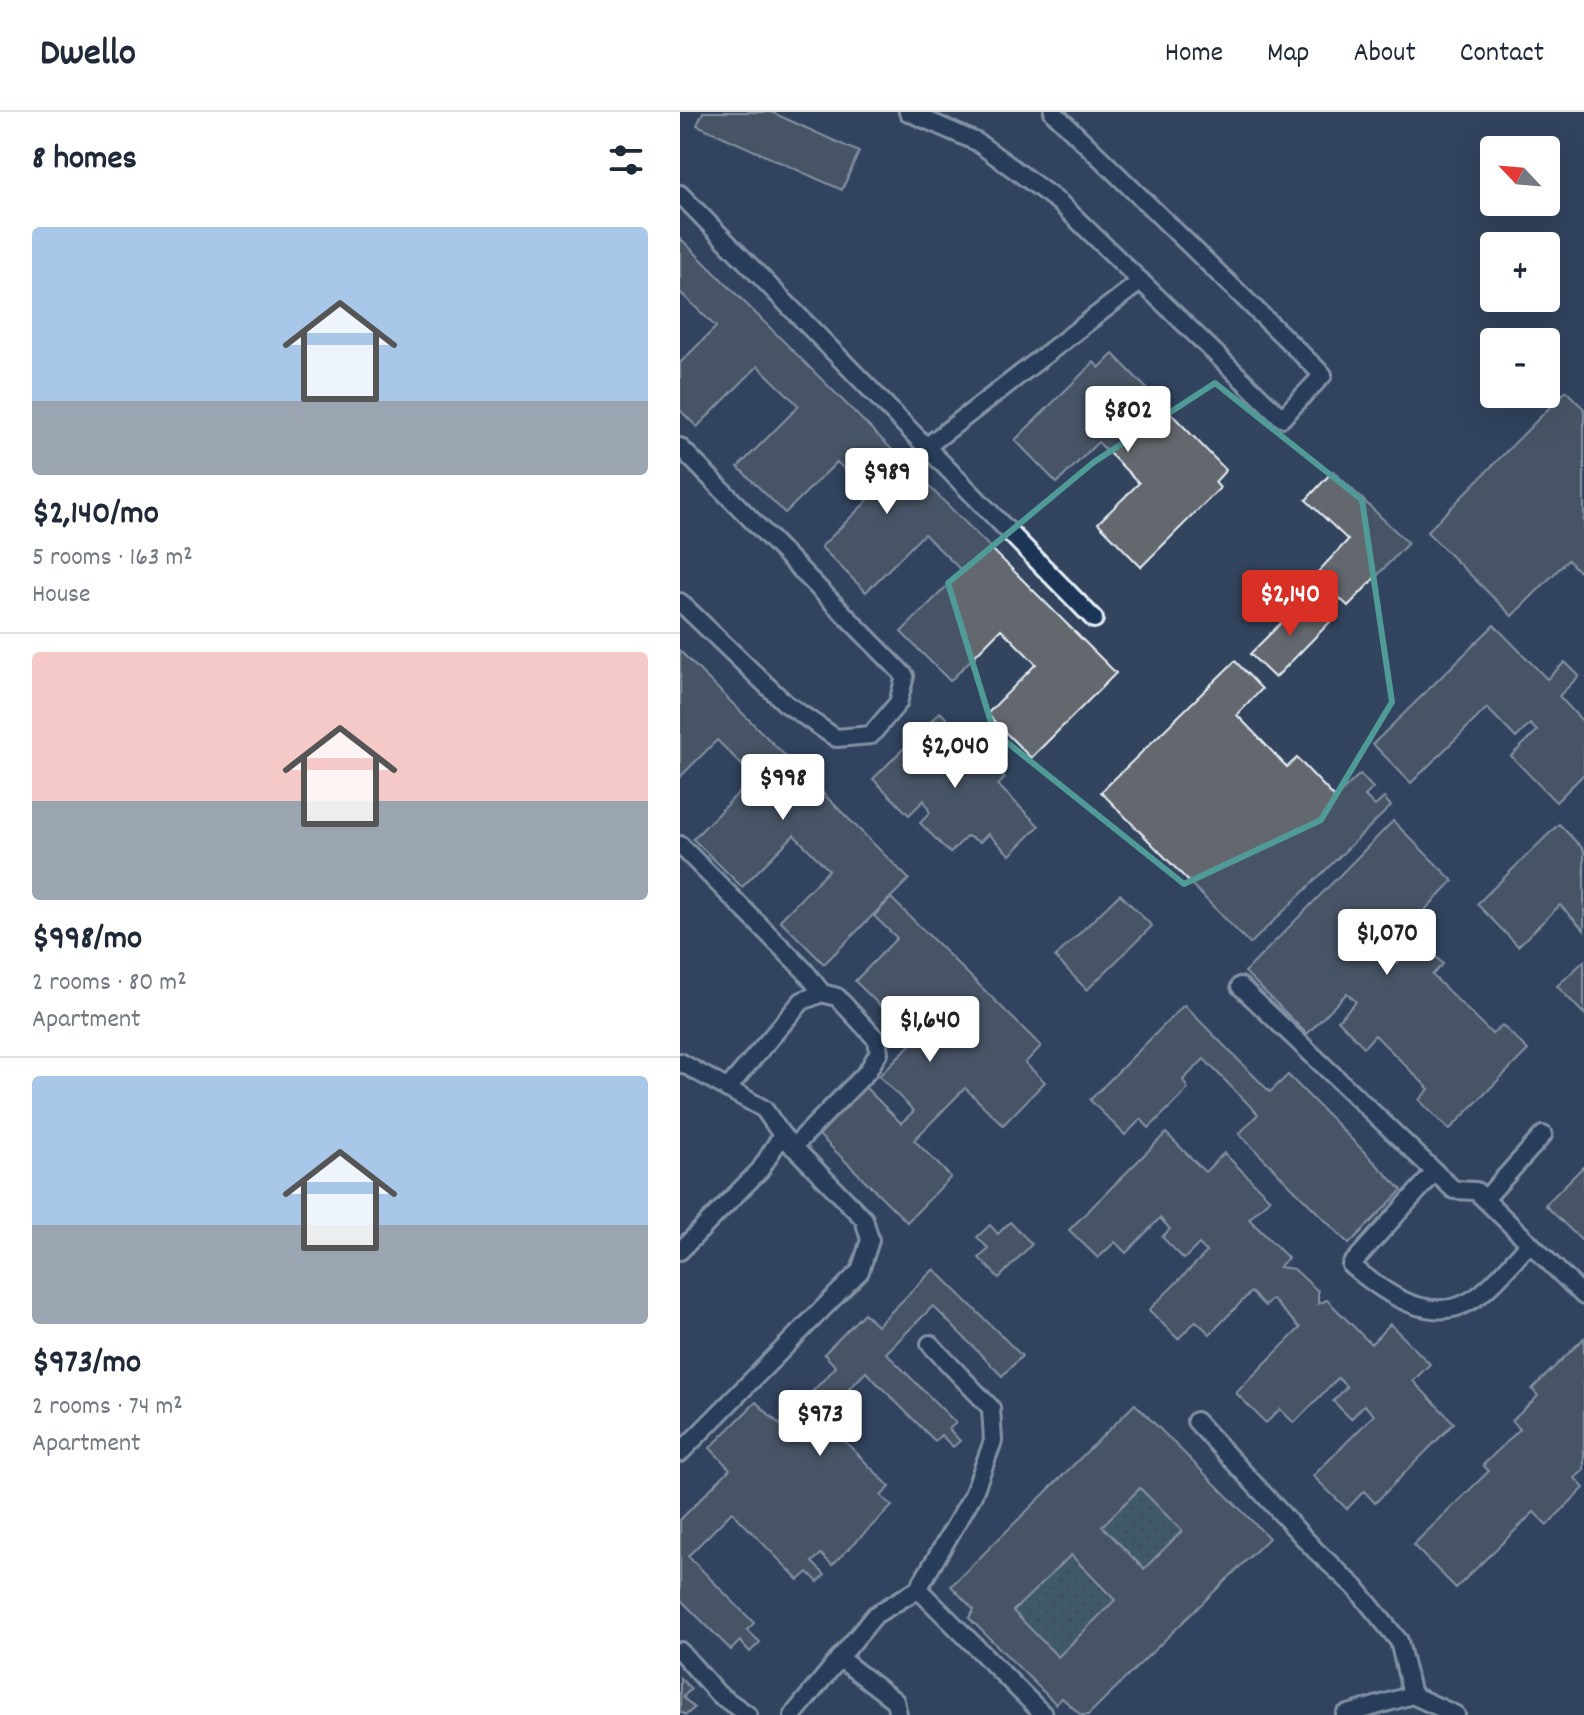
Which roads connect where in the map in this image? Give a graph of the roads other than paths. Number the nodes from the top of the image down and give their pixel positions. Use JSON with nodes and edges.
{"nodes":[{"id":1,"x":908,"y":112,"type":"edge"},
{"id":2,"x":1053,"y":112,"type":"edge"},
{"id":3,"x":680,"y":194,"type":"edge"},
{"id":4,"x":1141,"y":281,"type":"junction"},
{"id":5,"x":680,"y":447,"type":"edge"},
{"id":6,"x":926,"y":447,"type":"junction"},
{"id":7,"x":680,"y":602,"type":"edge"},
{"id":8,"x":1094,"y":619,"type":"dead end"},
{"id":9,"x":680,"y":845,"type":"edge"},
{"id":10,"x":1240,"y":986,"type":"dead end"},
{"id":11,"x":822,"y":993,"type":"junction"},
{"id":12,"x":680,"y":1062,"type":"edge"},
{"id":13,"x":727,"y":1089,"type":"junction"},
{"id":14,"x":1543,"y":1135,"type":"dead end"},
{"id":15,"x":788,"y":1141,"type":"junction"},
{"id":16,"x":1435,"y":1172,"type":"junction"},
{"id":17,"x":1485,"y":1199,"type":"junction"},
{"id":18,"x":1530,"y":1243,"type":"junction"},
{"id":19,"x":680,"y":1251,"type":"edge"},
{"id":20,"x":1584,"y":1296,"type":"edge"},
{"id":21,"x":930,"y":1344,"type":"dead end"},
{"id":22,"x":1196,"y":1421,"type":"dead end"},
{"id":23,"x":680,"y":1453,"type":"edge"},
{"id":24,"x":918,"y":1589,"type":"junction"},
{"id":25,"x":680,"y":1651,"type":"edge"},
{"id":26,"x":839,"y":1658,"type":"junction"},
{"id":27,"x":1412,"y":1695,"type":"junction"},
{"id":28,"x":748,"y":1715,"type":"edge"},
{"id":29,"x":793,"y":1715,"type":"edge"},
{"id":30,"x":898,"y":1715,"type":"edge"},
{"id":31,"x":1044,"y":1715,"type":"edge"},
{"id":32,"x":1345,"y":1715,"type":"edge"},
{"id":33,"x":1456,"y":1715,"type":"edge"}],
"edges":[{"from":1,"to":4,"type":"lane"},
{"from":2,"to":4,"type":"lane"},
{"from":3,"to":6,"type":"lane"},
{"from":4,"to":6,"type":"lane"},
{"from":5,"to":7,"type":"lane"},
{"from":6,"to":8,"type":"lane"},
{"from":9,"to":11,"type":"lane"},
{"from":10,"to":16,"type":"lane"},
{"from":11,"to":13,"type":"lane"},
{"from":11,"to":15,"type":"lane"},
{"from":12,"to":13,"type":"lane"},
{"from":13,"to":15,"type":"lane"},
{"from":14,"to":17,"type":"lane"},
{"from":15,"to":19,"type":"lane"},
{"from":15,"to":23,"type":"lane"},
{"from":16,"to":17,"type":"lane"},
{"from":16,"to":18,"type":"lane"},
{"from":17,"to":18,"type":"lane"},
{"from":18,"to":20,"type":"lane"},
{"from":21,"to":24,"type":"lane"},
{"from":22,"to":27,"type":"lane"},
{"from":24,"to":26,"type":"lane"},
{"from":24,"to":31,"type":"lane"},
{"from":25,"to":28,"type":"lane"},
{"from":26,"to":29,"type":"lane"},
{"from":26,"to":30,"type":"lane"},
{"from":27,"to":32,"type":"lane"},
{"from":27,"to":33,"type":"lane"}]}
